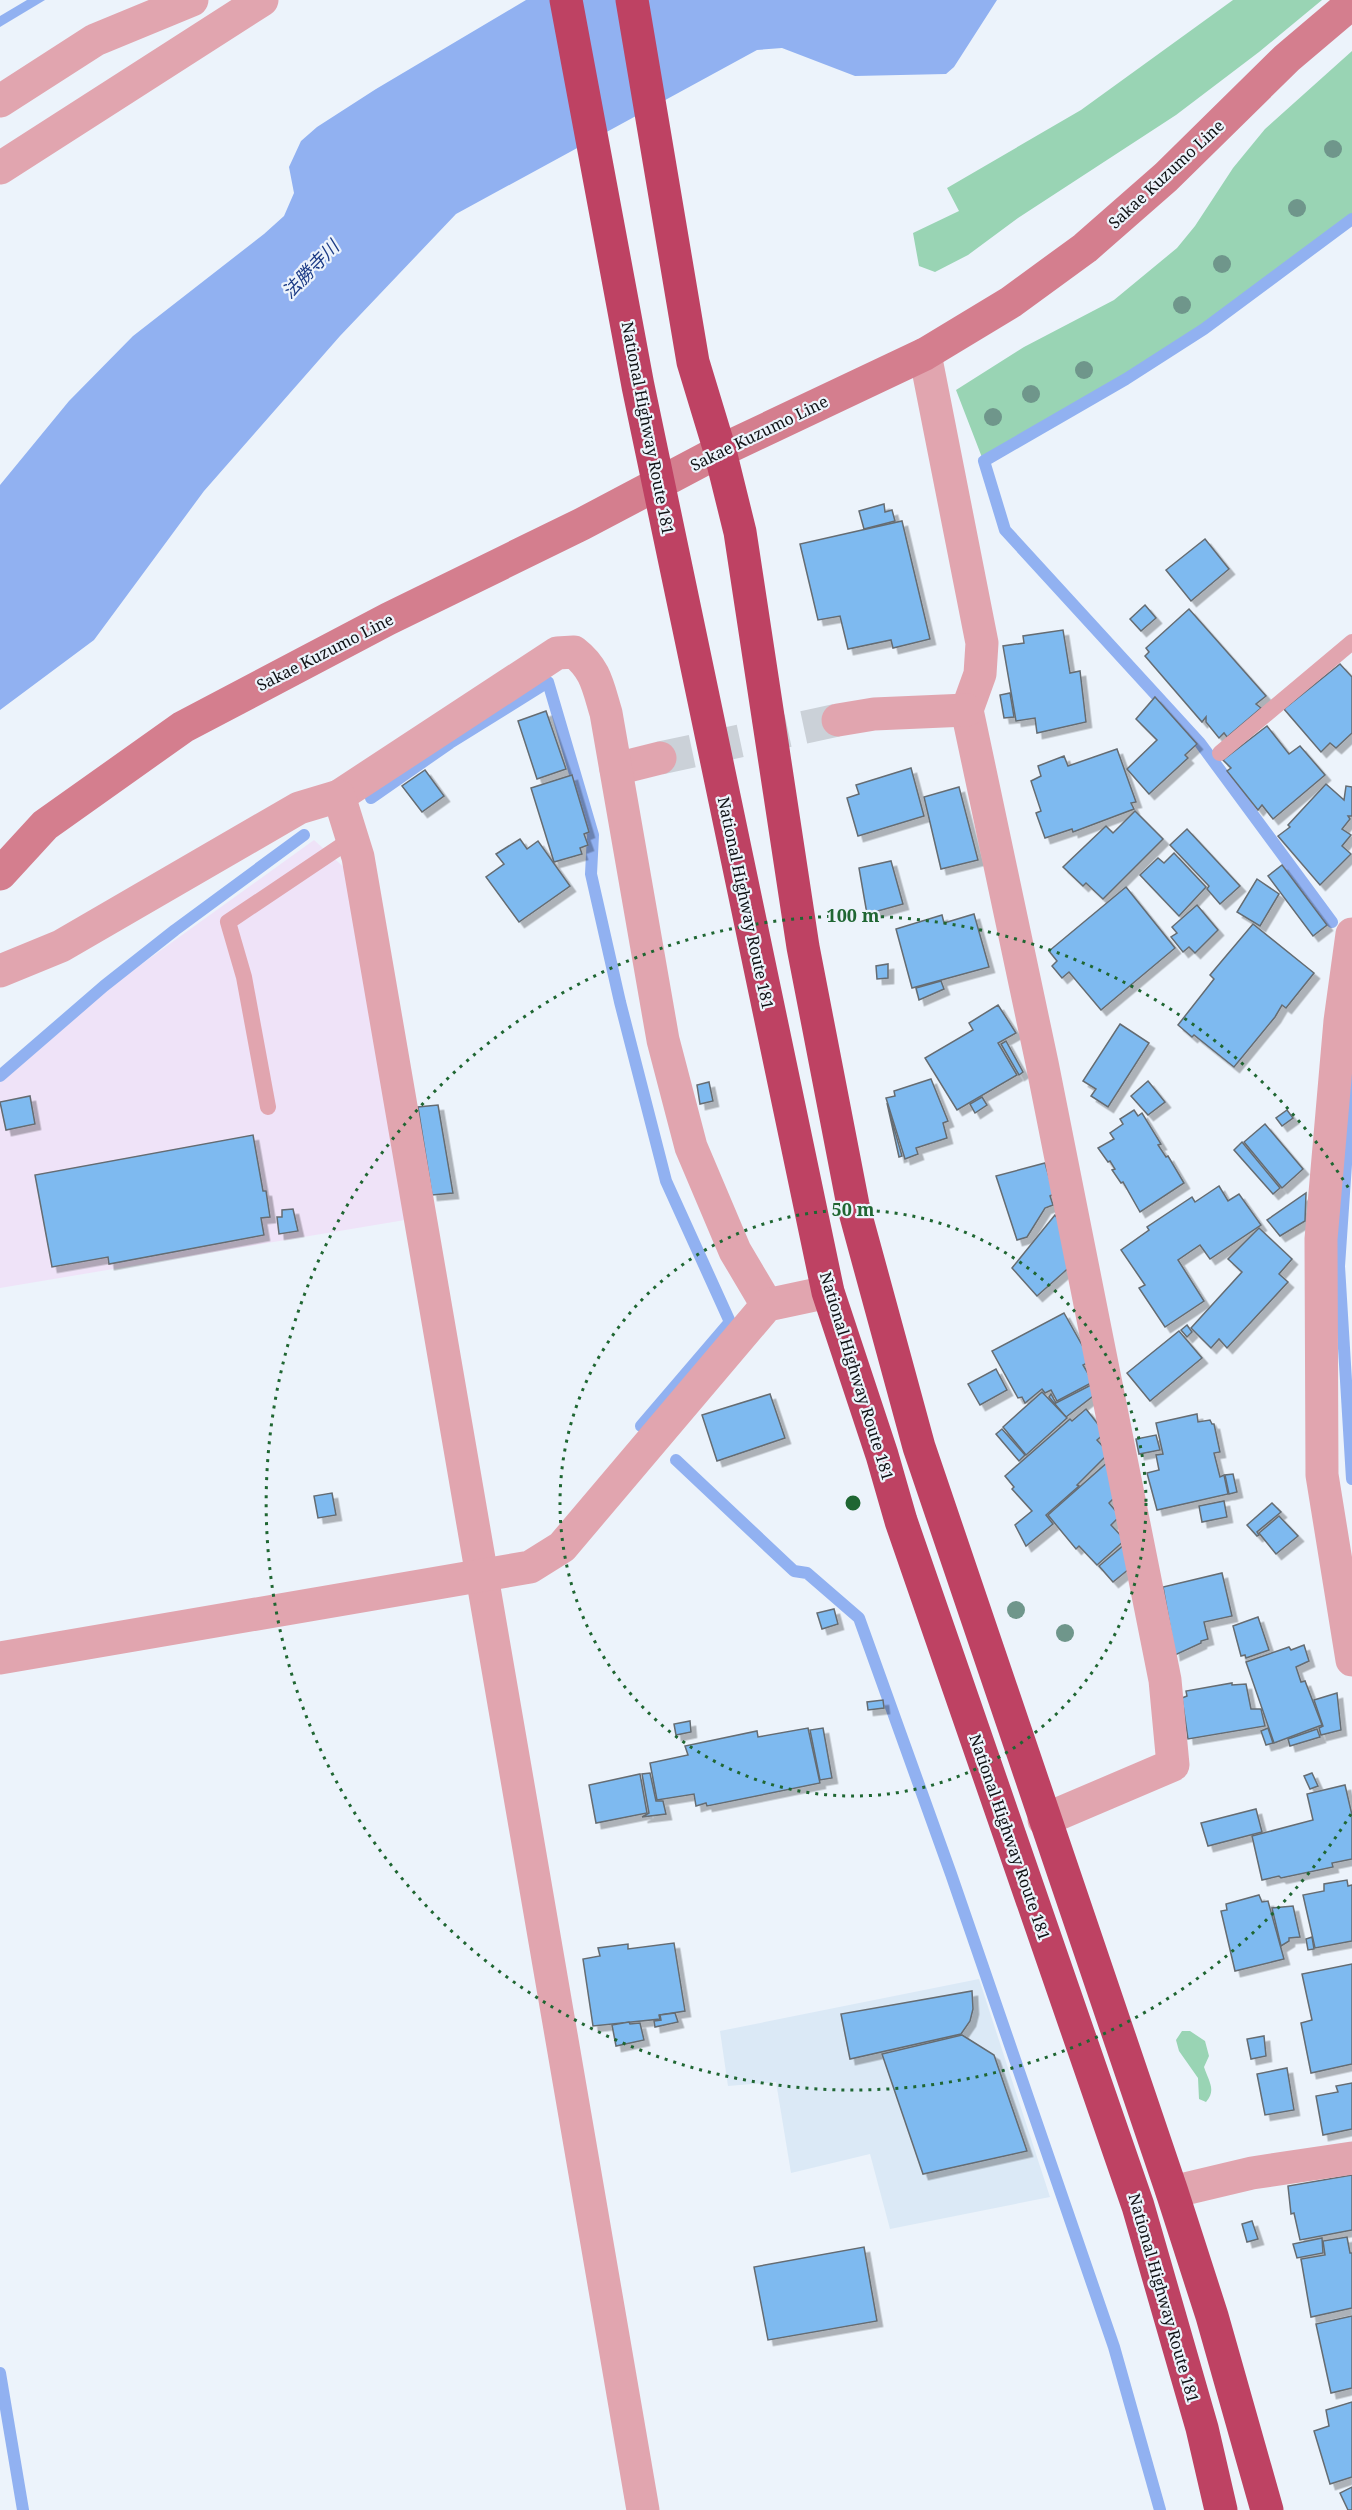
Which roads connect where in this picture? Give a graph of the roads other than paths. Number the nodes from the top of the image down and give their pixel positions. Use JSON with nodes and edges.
{"nodes":[{"id":1,"x":192,"y":0,"type":"edge"},
{"id":2,"x":262,"y":0,"type":"edge"},
{"id":3,"x":566,"y":0,"type":"edge"},
{"id":4,"x":632,"y":0,"type":"edge"},
{"id":5,"x":1352,"y":3,"type":"edge"},
{"id":6,"x":0,"y":101,"type":"edge"},
{"id":7,"x":0,"y":168,"type":"edge"},
{"id":8,"x":925,"y":354,"type":"junction"},
{"id":9,"x":720,"y":451,"type":"junction"},
{"id":10,"x":658,"y":484,"type":"junction"},
{"id":11,"x":1352,"y":642,"type":"edge"},
{"id":12,"x":967,"y":710,"type":"junction"},
{"id":13,"x":838,"y":720,"type":"tunnel mouth"},
{"id":14,"x":1220,"y":753,"type":"dead end"},
{"id":15,"x":660,"y":758,"type":"tunnel mouth"},
{"id":16,"x":616,"y":769,"type":"junction"},
{"id":17,"x":339,"y":796,"type":"junction"},
{"id":18,"x":352,"y":838,"type":"junction"},
{"id":19,"x":0,"y":874,"type":"edge"},
{"id":20,"x":1352,"y":934,"type":"edge"},
{"id":21,"x":0,"y":971,"type":"edge"},
{"id":22,"x":268,"y":1107,"type":"dead end"},
{"id":23,"x":828,"y":1292,"type":"junction"},
{"id":24,"x":767,"y":1305,"type":"junction"},
{"id":25,"x":483,"y":1576,"type":"junction"},
{"id":26,"x":0,"y":1658,"type":"edge"},
{"id":27,"x":1352,"y":1660,"type":"edge"},
{"id":28,"x":1044,"y":1820,"type":"junction"},
{"id":29,"x":1352,"y":2157,"type":"edge"},
{"id":30,"x":1172,"y":2192,"type":"junction"},
{"id":31,"x":643,"y":2510,"type":"edge"},
{"id":32,"x":1221,"y":2510,"type":"edge"},
{"id":33,"x":1267,"y":2510,"type":"edge"}],
"edges":[{"from":1,"to":6,"type":"street"},
{"from":2,"to":7,"type":"street"},
{"from":3,"to":10,"type":"highway","name":"National Highway Route 181"},
{"from":4,"to":9,"type":"highway"},
{"from":5,"to":8,"type":"main road","name":"Sakae Kuzumo Line"},
{"from":8,"to":9,"type":"main road","name":"Sakae Kuzumo Line"},
{"from":8,"to":12,"type":"street"},
{"from":9,"to":10,"type":"main road","name":"Sakae Kuzumo Line"},
{"from":9,"to":28,"type":"highway"},
{"from":10,"to":19,"type":"main road","name":"Sakae Kuzumo Line"},
{"from":10,"to":23,"type":"highway","name":"National Highway Route 181"},
{"from":11,"to":14,"type":"lane"},
{"from":12,"to":13,"type":"street"},
{"from":12,"to":28,"type":"street"},
{"from":15,"to":16,"type":"street"},
{"from":16,"to":17,"type":"street"},
{"from":16,"to":24,"type":"street"},
{"from":17,"to":18,"type":"street"},
{"from":17,"to":21,"type":"street"},
{"from":18,"to":22,"type":"lane"},
{"from":18,"to":25,"type":"street"},
{"from":20,"to":27,"type":"street"},
{"from":23,"to":24,"type":"street"},
{"from":23,"to":32,"type":"highway","name":"National Highway Route 181"},
{"from":24,"to":25,"type":"street"},
{"from":25,"to":26,"type":"street"},
{"from":25,"to":31,"type":"street"},
{"from":28,"to":30,"type":"highway"},
{"from":29,"to":30,"type":"street"},
{"from":30,"to":33,"type":"highway"}]}
